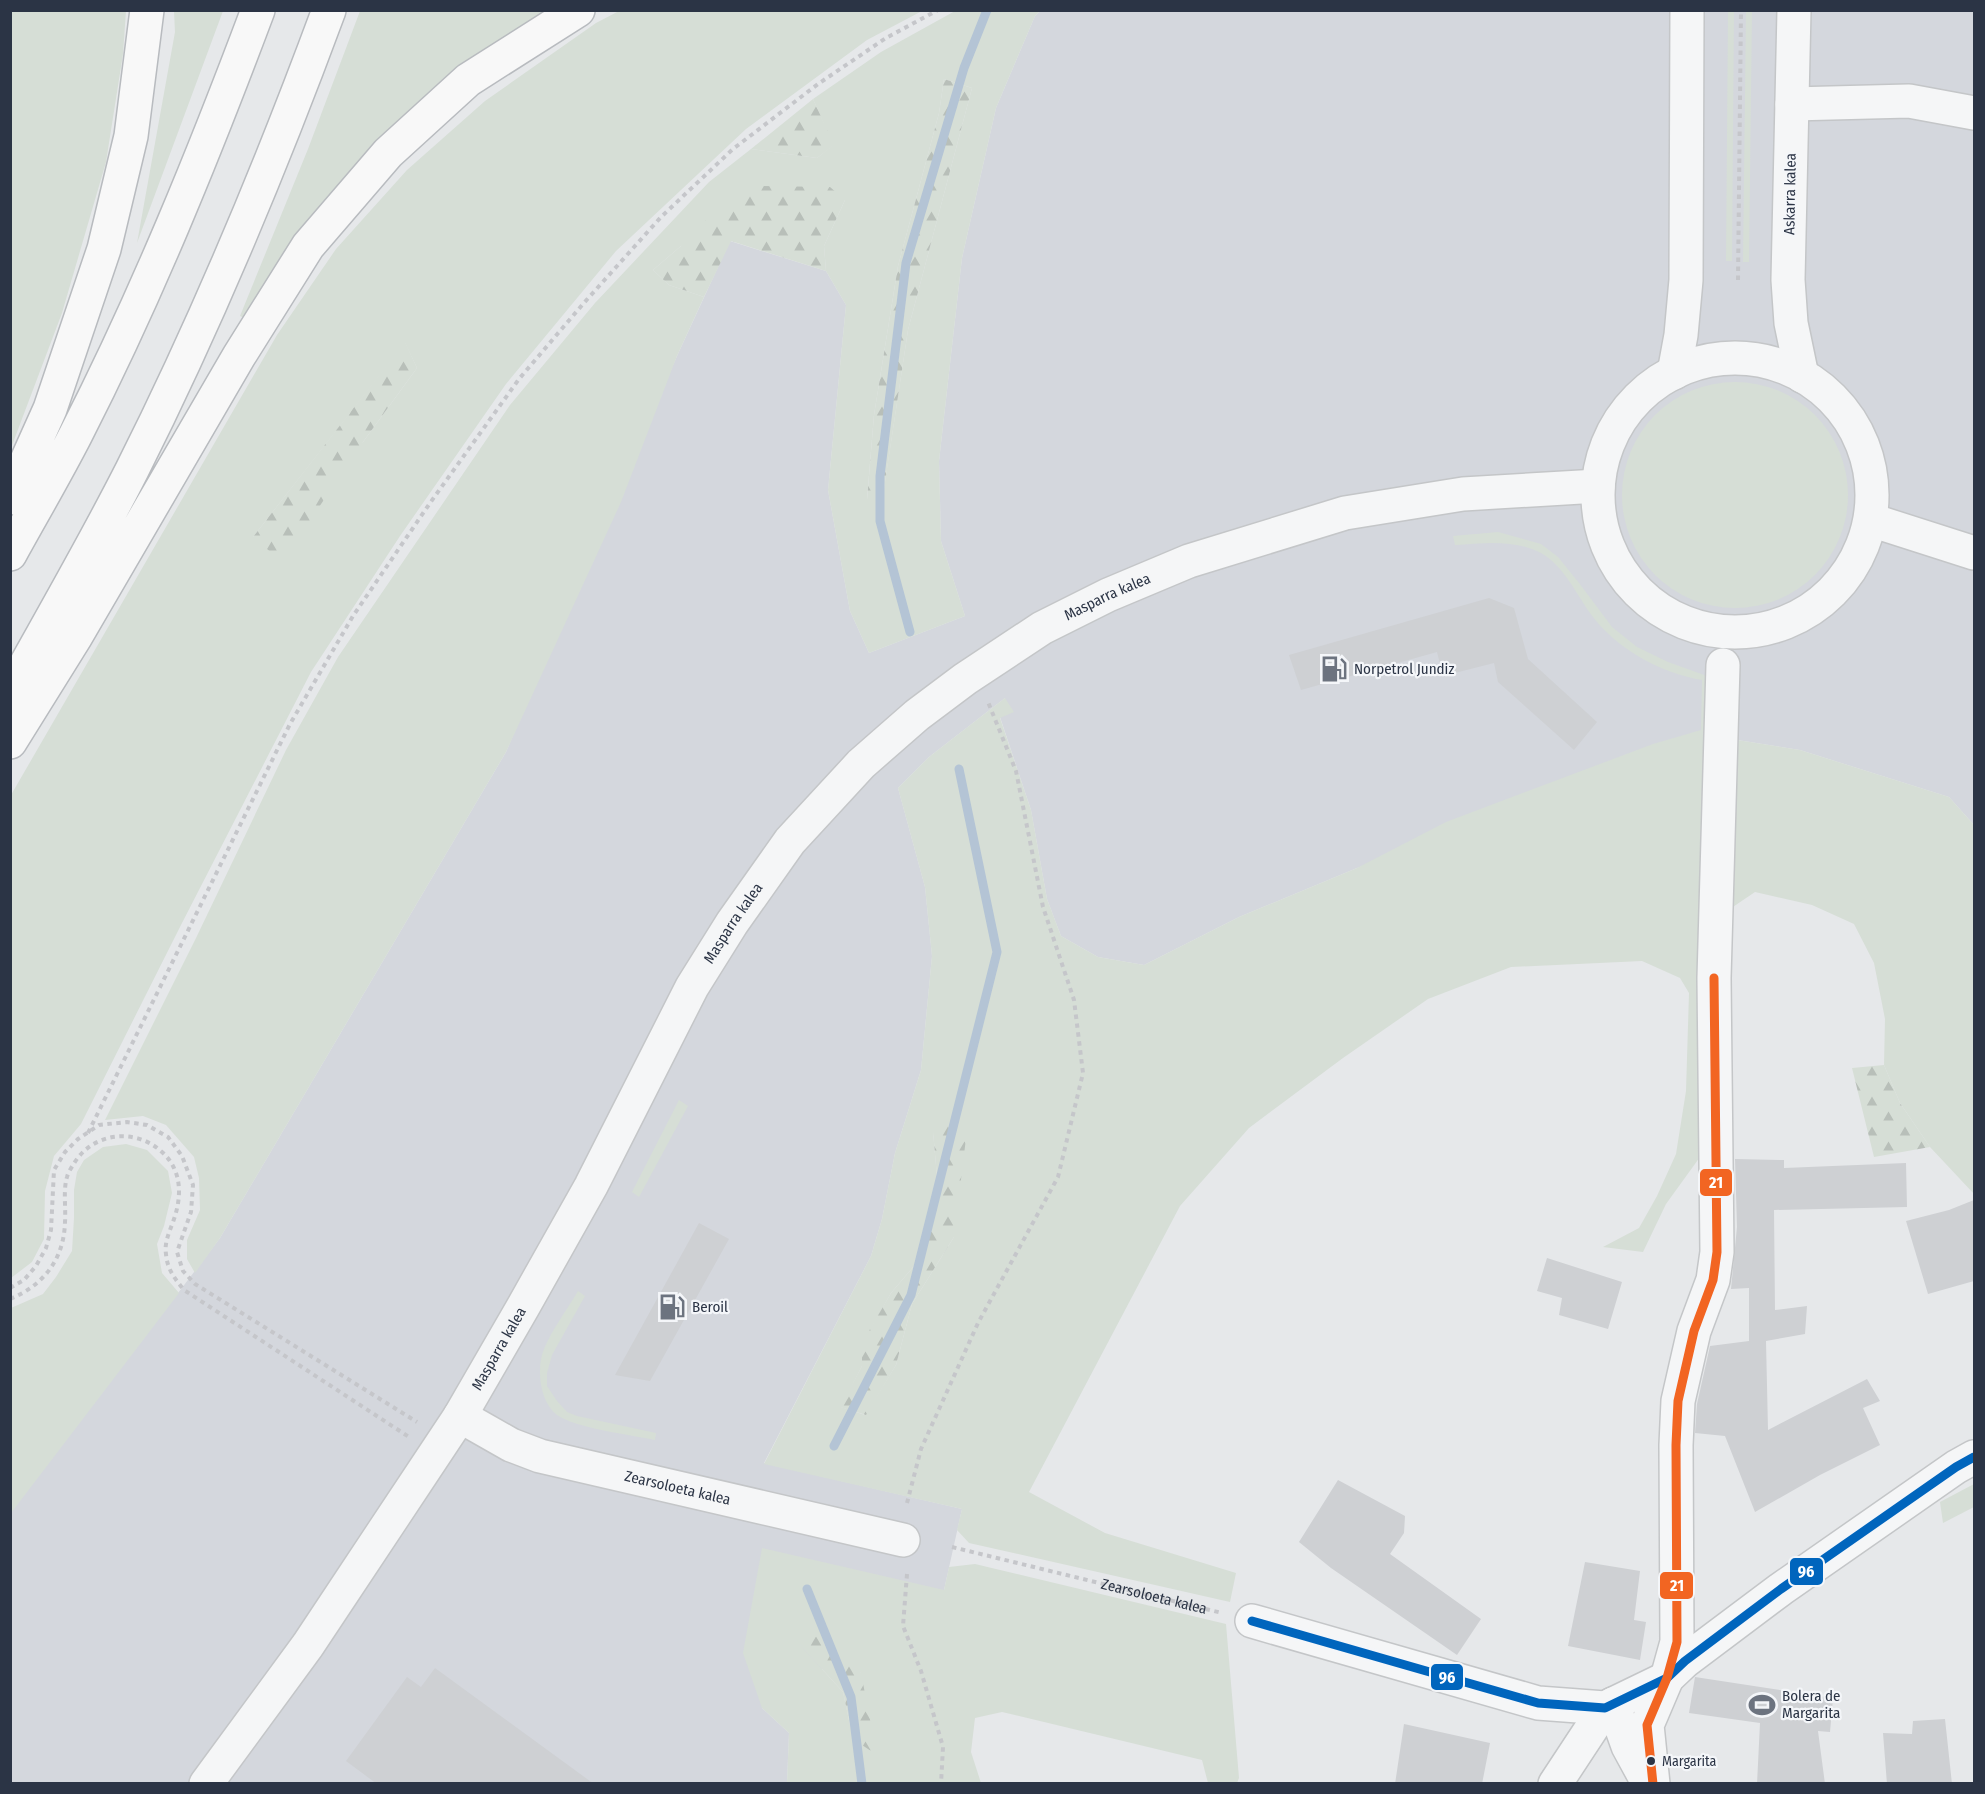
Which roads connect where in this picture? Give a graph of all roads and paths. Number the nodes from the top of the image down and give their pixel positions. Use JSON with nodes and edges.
{"nodes":[{"id":1,"x":147,"y":10,"type":"edge"},
{"id":2,"x":258,"y":10,"type":"edge"},
{"id":3,"x":329,"y":10,"type":"edge"},
{"id":4,"x":578,"y":10,"type":"edge"},
{"id":5,"x":938,"y":10,"type":"edge"},
{"id":6,"x":1687,"y":10,"type":"edge"},
{"id":7,"x":1740,"y":10,"type":"edge"},
{"id":8,"x":1794,"y":10,"type":"edge"},
{"id":9,"x":1792,"y":104,"type":"junction"},
{"id":10,"x":1974,"y":113,"type":"edge"},
{"id":11,"x":1738,"y":280,"type":"dead end"},
{"id":12,"x":1674,"y":373,"type":"junction"},
{"id":13,"x":1802,"y":376,"type":"junction"},
{"id":14,"x":1598,"y":486,"type":"junction"},
{"id":15,"x":10,"y":498,"type":"edge"},
{"id":16,"x":1871,"y":520,"type":"junction"},
{"id":17,"x":1974,"y":553,"type":"edge"},
{"id":18,"x":10,"y":554,"type":"edge"},
{"id":19,"x":1723,"y":665,"type":"dead end"},
{"id":20,"x":10,"y":693,"type":"edge"},
{"id":21,"x":988,"y":701,"type":"dead end"},
{"id":22,"x":10,"y":742,"type":"edge"},
{"id":23,"x":88,"y":1133,"type":"junction"},
{"id":24,"x":10,"y":1288,"type":"edge"},
{"id":25,"x":10,"y":1299,"type":"edge"},
{"id":26,"x":459,"y":1416,"type":"junction"},
{"id":27,"x":417,"y":1422,"type":"dead end"},
{"id":28,"x":410,"y":1437,"type":"dead end"},
{"id":29,"x":1974,"y":1457,"type":"edge"},
{"id":30,"x":907,"y":1503,"type":"dead end"},
{"id":31,"x":903,"y":1540,"type":"dead end"},
{"id":32,"x":952,"y":1547,"type":"dead end"},
{"id":33,"x":907,"y":1574,"type":"dead end"},
{"id":34,"x":1252,"y":1621,"type":"joint"},
{"id":35,"x":1667,"y":1678,"type":"junction"},
{"id":36,"x":1609,"y":1706,"type":"junction"},
{"id":37,"x":206,"y":1784,"type":"edge"},
{"id":38,"x":941,"y":1784,"type":"edge"},
{"id":39,"x":1555,"y":1784,"type":"edge"},
{"id":40,"x":1648,"y":1784,"type":"edge"},
{"id":41,"x":1653,"y":1784,"type":"edge"}],
"edges":[{"from":1,"to":15,"type":"highway"},
{"from":2,"to":18,"type":"highway"},
{"from":3,"to":20,"type":"highway"},
{"from":4,"to":22,"type":"highway"},
{"from":5,"to":23,"type":"path"},
{"from":6,"to":12,"type":"street"},
{"from":7,"to":11,"type":"path"},
{"from":8,"to":9,"type":"street","name":"Askarra kalea"},
{"from":9,"to":10,"type":"street"},
{"from":9,"to":13,"type":"street","name":"Askarra kalea"},
{"from":12,"to":13,"type":"street"},
{"from":12,"to":14,"type":"street"},
{"from":13,"to":16,"type":"street"},
{"from":14,"to":16,"type":"street"},
{"from":14,"to":26,"type":"street","name":"Masparra kalea"},
{"from":16,"to":17,"type":"street"},
{"from":19,"to":35,"type":"street"},
{"from":21,"to":30,"type":"path"},
{"from":23,"to":24,"type":"path"},
{"from":23,"to":27,"type":"path"},
{"from":25,"to":28,"type":"path"},
{"from":26,"to":31,"type":"street","name":"Zearsoloeta kalea"},
{"from":26,"to":37,"type":"street","name":"Masparra kalea"},
{"from":29,"to":35,"type":"street"},
{"from":32,"to":34,"type":"path","name":"Zearsoloeta kalea"},
{"from":33,"to":38,"type":"path"},
{"from":34,"to":36,"type":"street"},
{"from":35,"to":36,"type":"street"},
{"from":35,"to":41,"type":"street"},
{"from":36,"to":39,"type":"street"},
{"from":36,"to":40,"type":"street"}]}
